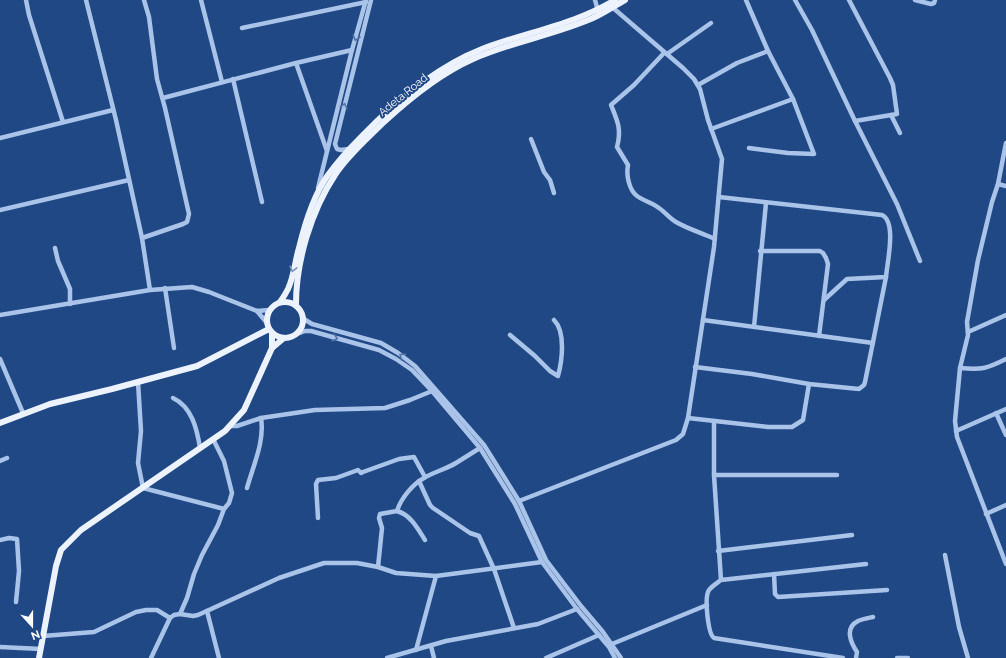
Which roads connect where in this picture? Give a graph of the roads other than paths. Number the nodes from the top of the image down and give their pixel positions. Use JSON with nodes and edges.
{"nodes":[{"id":1,"x":26,"y":0,"type":"edge"},
{"id":2,"x":86,"y":0,"type":"edge"},
{"id":3,"x":144,"y":0,"type":"edge"},
{"id":4,"x":201,"y":0,"type":"edge"},
{"id":5,"x":371,"y":0,"type":"edge"},
{"id":6,"x":595,"y":0,"type":"edge"},
{"id":7,"x":615,"y":0,"type":"edge"},
{"id":8,"x":625,"y":0,"type":"edge"},
{"id":9,"x":746,"y":0,"type":"edge"},
{"id":10,"x":795,"y":0,"type":"edge"},
{"id":11,"x":849,"y":0,"type":"edge"},
{"id":12,"x":915,"y":0,"type":"edge"},
{"id":13,"x":935,"y":0,"type":"edge"},
{"id":14,"x":366,"y":1,"type":"edge"},
{"id":15,"x":612,"y":8,"type":"junction"},
{"id":16,"x":598,"y":11,"type":"junction"},
{"id":17,"x":711,"y":23,"type":"dead end"},
{"id":18,"x":242,"y":28,"type":"dead end"},
{"id":19,"x":352,"y":50,"type":"junction"},
{"id":20,"x":768,"y":50,"type":"junction"},
{"id":21,"x":665,"y":54,"type":"junction"},
{"id":22,"x":296,"y":63,"type":"junction"},
{"id":23,"x":233,"y":80,"type":"junction"},
{"id":24,"x":222,"y":82,"type":"junction"},
{"id":25,"x":428,"y":83,"type":"junction"},
{"id":26,"x":698,"y":85,"type":"junction"},
{"id":27,"x":163,"y":98,"type":"junction"},
{"id":28,"x":793,"y":99,"type":"junction"},
{"id":29,"x":113,"y":110,"type":"junction"},
{"id":30,"x":891,"y":115,"type":"junction"},
{"id":31,"x":855,"y":121,"type":"junction"},
{"id":32,"x":63,"y":122,"type":"junction"},
{"id":33,"x":711,"y":129,"type":"junction"},
{"id":34,"x":900,"y":133,"type":"dead end"},
{"id":35,"x":0,"y":138,"type":"edge"},
{"id":36,"x":531,"y":139,"type":"dead end"},
{"id":37,"x":1006,"y":143,"type":"edge"},
{"id":38,"x":749,"y":148,"type":"dead end"},
{"id":39,"x":350,"y":149,"type":"junction"},
{"id":40,"x":327,"y":151,"type":"junction"},
{"id":41,"x":1005,"y":151,"type":"edge"},
{"id":42,"x":129,"y":180,"type":"junction"},
{"id":43,"x":998,"y":184,"type":"junction"},
{"id":44,"x":1006,"y":186,"type":"edge"},
{"id":45,"x":318,"y":192,"type":"junction"},
{"id":46,"x":554,"y":193,"type":"dead end"},
{"id":47,"x":719,"y":197,"type":"junction"},
{"id":48,"x":262,"y":202,"type":"dead end"},
{"id":49,"x":766,"y":203,"type":"junction"},
{"id":50,"x":0,"y":210,"type":"edge"},
{"id":51,"x":142,"y":238,"type":"junction"},
{"id":52,"x":715,"y":239,"type":"junction"},
{"id":53,"x":55,"y":248,"type":"dead end"},
{"id":54,"x":760,"y":251,"type":"junction"},
{"id":55,"x":920,"y":261,"type":"dead end"},
{"id":56,"x":886,"y":277,"type":"junction"},
{"id":57,"x":165,"y":288,"type":"junction"},
{"id":58,"x":150,"y":290,"type":"junction"},
{"id":59,"x":824,"y":300,"type":"junction"},
{"id":60,"x":280,"y":302,"type":"junction"},
{"id":61,"x":70,"y":304,"type":"junction"},
{"id":62,"x":296,"y":304,"type":"junction"},
{"id":63,"x":269,"y":310,"type":"junction"},
{"id":64,"x":257,"y":311,"type":"junction"},
{"id":65,"x":0,"y":315,"type":"edge"},
{"id":66,"x":1006,"y":315,"type":"edge"},
{"id":67,"x":304,"y":319,"type":"junction"},
{"id":68,"x":554,"y":320,"type":"dead end"},
{"id":69,"x":703,"y":320,"type":"junction"},
{"id":70,"x":754,"y":327,"type":"junction"},
{"id":71,"x":269,"y":328,"type":"junction"},
{"id":72,"x":968,"y":332,"type":"junction"},
{"id":73,"x":298,"y":334,"type":"junction"},
{"id":74,"x":510,"y":335,"type":"dead end"},
{"id":75,"x":819,"y":336,"type":"junction"},
{"id":76,"x":284,"y":338,"type":"junction"},
{"id":77,"x":873,"y":343,"type":"junction"},
{"id":78,"x":174,"y":348,"type":"dead end"},
{"id":79,"x":272,"y":348,"type":"junction"},
{"id":80,"x":0,"y":359,"type":"edge"},
{"id":81,"x":1006,"y":359,"type":"edge"},
{"id":82,"x":695,"y":367,"type":"junction"},
{"id":83,"x":960,"y":368,"type":"junction"},
{"id":84,"x":426,"y":381,"type":"junction"},
{"id":85,"x":138,"y":382,"type":"junction"},
{"id":86,"x":809,"y":384,"type":"junction"},
{"id":87,"x":432,"y":391,"type":"junction"},
{"id":88,"x":173,"y":398,"type":"dead end"},
{"id":89,"x":1006,"y":409,"type":"edge"},
{"id":90,"x":23,"y":413,"type":"junction"},
{"id":91,"x":996,"y":413,"type":"junction"},
{"id":92,"x":261,"y":418,"type":"junction"},
{"id":93,"x":688,"y":418,"type":"junction"},
{"id":94,"x":714,"y":421,"type":"junction"},
{"id":95,"x":0,"y":423,"type":"edge"},
{"id":96,"x":229,"y":426,"type":"junction"},
{"id":97,"x":956,"y":431,"type":"junction"},
{"id":98,"x":1006,"y":435,"type":"edge"},
{"id":99,"x":213,"y":439,"type":"junction"},
{"id":100,"x":200,"y":448,"type":"junction"},
{"id":101,"x":480,"y":448,"type":"junction"},
{"id":102,"x":7,"y":458,"type":"dead end"},
{"id":103,"x":0,"y":461,"type":"edge"},
{"id":104,"x":714,"y":475,"type":"junction"},
{"id":105,"x":837,"y":475,"type":"dead end"},
{"id":106,"x":425,"y":477,"type":"junction"},
{"id":107,"x":419,"y":482,"type":"junction"},
{"id":108,"x":144,"y":488,"type":"junction"},
{"id":109,"x":247,"y":488,"type":"dead end"},
{"id":110,"x":519,"y":501,"type":"junction"},
{"id":111,"x":1006,"y":505,"type":"edge"},
{"id":112,"x":224,"y":509,"type":"junction"},
{"id":113,"x":397,"y":511,"type":"junction"},
{"id":114,"x":986,"y":514,"type":"junction"},
{"id":115,"x":318,"y":518,"type":"dead end"},
{"id":116,"x":852,"y":535,"type":"dead end"},
{"id":117,"x":0,"y":540,"type":"edge"},
{"id":118,"x":425,"y":540,"type":"dead end"},
{"id":119,"x":718,"y":551,"type":"junction"},
{"id":120,"x":945,"y":555,"type":"dead end"},
{"id":121,"x":542,"y":562,"type":"junction"},
{"id":122,"x":866,"y":564,"type":"dead end"},
{"id":123,"x":1006,"y":564,"type":"edge"},
{"id":124,"x":378,"y":567,"type":"junction"},
{"id":125,"x":494,"y":569,"type":"junction"},
{"id":126,"x":774,"y":574,"type":"junction"},
{"id":127,"x":436,"y":576,"type":"junction"},
{"id":128,"x":721,"y":580,"type":"junction"},
{"id":129,"x":887,"y":590,"type":"dead end"},
{"id":130,"x":571,"y":597,"type":"junction"},
{"id":131,"x":16,"y":602,"type":"dead end"},
{"id":132,"x":707,"y":605,"type":"junction"},
{"id":133,"x":577,"y":609,"type":"junction"},
{"id":134,"x":207,"y":611,"type":"junction"},
{"id":135,"x":180,"y":614,"type":"junction"},
{"id":136,"x":873,"y":617,"type":"dead end"},
{"id":137,"x":170,"y":618,"type":"junction"},
{"id":138,"x":514,"y":628,"type":"junction"},
{"id":139,"x":599,"y":635,"type":"junction"},
{"id":140,"x":43,"y":636,"type":"junction"},
{"id":141,"x":612,"y":644,"type":"junction"},
{"id":142,"x":431,"y":646,"type":"junction"},
{"id":143,"x":0,"y":647,"type":"edge"},
{"id":144,"x":41,"y":648,"type":"junction"},
{"id":145,"x":416,"y":650,"type":"junction"},
{"id":146,"x":39,"y":658,"type":"edge"},
{"id":147,"x":151,"y":658,"type":"edge"},
{"id":148,"x":219,"y":658,"type":"edge"},
{"id":149,"x":387,"y":658,"type":"edge"},
{"id":150,"x":434,"y":658,"type":"edge"},
{"id":151,"x":546,"y":658,"type":"edge"},
{"id":152,"x":615,"y":658,"type":"edge"},
{"id":153,"x":620,"y":658,"type":"edge"},
{"id":154,"x":842,"y":658,"type":"edge"},
{"id":155,"x":856,"y":658,"type":"edge"},
{"id":156,"x":896,"y":658,"type":"edge"},
{"id":157,"x":908,"y":658,"type":"edge"},
{"id":158,"x":968,"y":658,"type":"edge"}],
"edges":[{"from":1,"to":32,"type":"street"},
{"from":2,"to":29,"type":"street"},
{"from":3,"to":27,"type":"street"},
{"from":4,"to":24,"type":"street"},
{"from":39,"to":5,"type":"street","one_way":true},
{"from":6,"to":16,"type":"street"},
{"from":7,"to":16,"type":"main road","name":"Adeta Road"},
{"from":8,"to":15,"type":"main road","name":"Adeta Road"},
{"from":9,"to":20,"type":"street"},
{"from":10,"to":31,"type":"street"},
{"from":11,"to":30,"type":"street"},
{"from":12,"to":13,"type":"street"},
{"from":14,"to":18,"type":"street"},
{"from":14,"to":19,"type":"street","one_way":true},
{"from":15,"to":21,"type":"street"},
{"from":15,"to":25,"type":"main road","name":"Adeta Road"},
{"from":16,"to":25,"type":"main road","name":"Adeta Road"},
{"from":17,"to":21,"type":"street"},
{"from":19,"to":22,"type":"street"},
{"from":19,"to":40,"type":"street"},
{"from":20,"to":26,"type":"street"},
{"from":20,"to":28,"type":"street"},
{"from":21,"to":26,"type":"street"},
{"from":21,"to":52,"type":"street"},
{"from":22,"to":23,"type":"street"},
{"from":22,"to":40,"type":"street"},
{"from":23,"to":24,"type":"street"},
{"from":23,"to":48,"type":"street"},
{"from":24,"to":27,"type":"street"},
{"from":25,"to":39,"type":"main road","name":"Adeta Road"},
{"from":25,"to":62,"type":"main road","name":"Adeta Road"},
{"from":26,"to":33,"type":"street"},
{"from":27,"to":51,"type":"street"},
{"from":28,"to":33,"type":"street"},
{"from":28,"to":38,"type":"street"},
{"from":29,"to":32,"type":"street"},
{"from":29,"to":42,"type":"street"},
{"from":30,"to":31,"type":"street"},
{"from":30,"to":34,"type":"street"},
{"from":31,"to":55,"type":"street"},
{"from":32,"to":35,"type":"street"},
{"from":33,"to":47,"type":"street"},
{"from":36,"to":46,"type":"street"},
{"from":37,"to":41,"type":"street"},
{"from":39,"to":45,"type":"main road","name":"Adeta Road"},
{"from":40,"to":45,"type":"street"},
{"from":41,"to":43,"type":"street"},
{"from":42,"to":50,"type":"street"},
{"from":42,"to":51,"type":"street"},
{"from":43,"to":44,"type":"street"},
{"from":43,"to":72,"type":"street"},
{"from":45,"to":60,"type":"main road","name":"Adeta Road","one_way":true},
{"from":47,"to":49,"type":"street"},
{"from":47,"to":52,"type":"street"},
{"from":49,"to":54,"type":"street"},
{"from":49,"to":56,"type":"street"},
{"from":51,"to":58,"type":"street"},
{"from":52,"to":69,"type":"street"},
{"from":53,"to":61,"type":"street"},
{"from":54,"to":59,"type":"street"},
{"from":54,"to":70,"type":"street"},
{"from":56,"to":59,"type":"street"},
{"from":56,"to":77,"type":"street"},
{"from":57,"to":58,"type":"street"},
{"from":57,"to":64,"type":"street"},
{"from":57,"to":78,"type":"street"},
{"from":58,"to":61,"type":"street"},
{"from":59,"to":75,"type":"street"},
{"from":60,"to":62,"type":"main road"},
{"from":60,"to":63,"type":"main road"},
{"from":61,"to":65,"type":"street"},
{"from":62,"to":67,"type":"main road"},
{"from":63,"to":64,"type":"street"},
{"from":63,"to":71,"type":"main road"},
{"from":64,"to":71,"type":"street"},
{"from":66,"to":72,"type":"street"},
{"from":67,"to":73,"type":"main road"},
{"from":84,"to":67,"type":"street","one_way":true},
{"from":68,"to":74,"type":"street"},
{"from":69,"to":70,"type":"street"},
{"from":69,"to":82,"type":"street"},
{"from":70,"to":75,"type":"street"},
{"from":71,"to":76,"type":"main road"},
{"from":71,"to":79,"type":"main road"},
{"from":71,"to":85,"type":"main road"},
{"from":72,"to":83,"type":"street"},
{"from":73,"to":76,"type":"main road"},
{"from":73,"to":84,"type":"street","one_way":true},
{"from":75,"to":77,"type":"street"},
{"from":76,"to":79,"type":"main road"},
{"from":77,"to":86,"type":"street"},
{"from":79,"to":96,"type":"main road"},
{"from":80,"to":90,"type":"street"},
{"from":81,"to":83,"type":"street"},
{"from":82,"to":86,"type":"street"},
{"from":82,"to":93,"type":"street"},
{"from":83,"to":97,"type":"street"},
{"from":84,"to":87,"type":"street"},
{"from":84,"to":110,"type":"street"},
{"from":85,"to":90,"type":"main road"},
{"from":85,"to":108,"type":"street"},
{"from":86,"to":94,"type":"street"},
{"from":87,"to":92,"type":"street"},
{"from":87,"to":101,"type":"street"},
{"from":88,"to":100,"type":"street"},
{"from":89,"to":91,"type":"street"},
{"from":90,"to":95,"type":"main road"},
{"from":91,"to":97,"type":"street"},
{"from":91,"to":98,"type":"street"},
{"from":92,"to":96,"type":"street"},
{"from":92,"to":109,"type":"street"},
{"from":93,"to":94,"type":"street"},
{"from":93,"to":110,"type":"street"},
{"from":94,"to":104,"type":"street"},
{"from":96,"to":99,"type":"main road"},
{"from":97,"to":114,"type":"street"},
{"from":99,"to":100,"type":"main road"},
{"from":99,"to":112,"type":"street"},
{"from":100,"to":108,"type":"main road"},
{"from":101,"to":106,"type":"street"},
{"from":101,"to":121,"type":"street"},
{"from":102,"to":103,"type":"street"},
{"from":104,"to":105,"type":"street"},
{"from":104,"to":119,"type":"street"},
{"from":106,"to":107,"type":"street"},
{"from":106,"to":115,"type":"street"},
{"from":107,"to":113,"type":"street"},
{"from":107,"to":125,"type":"street"},
{"from":108,"to":112,"type":"street"},
{"from":108,"to":140,"type":"main road"},
{"from":110,"to":130,"type":"street"},
{"from":111,"to":114,"type":"street"},
{"from":112,"to":135,"type":"street"},
{"from":113,"to":118,"type":"street"},
{"from":113,"to":124,"type":"street"},
{"from":114,"to":123,"type":"street"},
{"from":116,"to":119,"type":"street"},
{"from":117,"to":131,"type":"street"},
{"from":119,"to":128,"type":"street"},
{"from":120,"to":158,"type":"street"},
{"from":121,"to":125,"type":"street"},
{"from":121,"to":130,"type":"street"},
{"from":122,"to":126,"type":"street"},
{"from":124,"to":127,"type":"street"},
{"from":124,"to":134,"type":"street"},
{"from":125,"to":127,"type":"street"},
{"from":125,"to":138,"type":"street"},
{"from":126,"to":128,"type":"street"},
{"from":126,"to":129,"type":"street"},
{"from":127,"to":145,"type":"street"},
{"from":128,"to":132,"type":"street"},
{"from":130,"to":133,"type":"street"},
{"from":130,"to":141,"type":"street"},
{"from":132,"to":141,"type":"street"},
{"from":132,"to":154,"type":"street"},
{"from":133,"to":138,"type":"street"},
{"from":133,"to":139,"type":"street"},
{"from":134,"to":135,"type":"street"},
{"from":134,"to":148,"type":"street"},
{"from":135,"to":137,"type":"street"},
{"from":136,"to":155,"type":"street"},
{"from":137,"to":140,"type":"street"},
{"from":137,"to":147,"type":"street"},
{"from":138,"to":142,"type":"street"},
{"from":139,"to":151,"type":"street"},
{"from":139,"to":152,"type":"street"},
{"from":140,"to":144,"type":"main road"},
{"from":141,"to":153,"type":"street"},
{"from":142,"to":145,"type":"street"},
{"from":142,"to":150,"type":"street"},
{"from":143,"to":144,"type":"street"},
{"from":144,"to":146,"type":"main road"},
{"from":145,"to":149,"type":"street"},
{"from":156,"to":157,"type":"street"}]}
